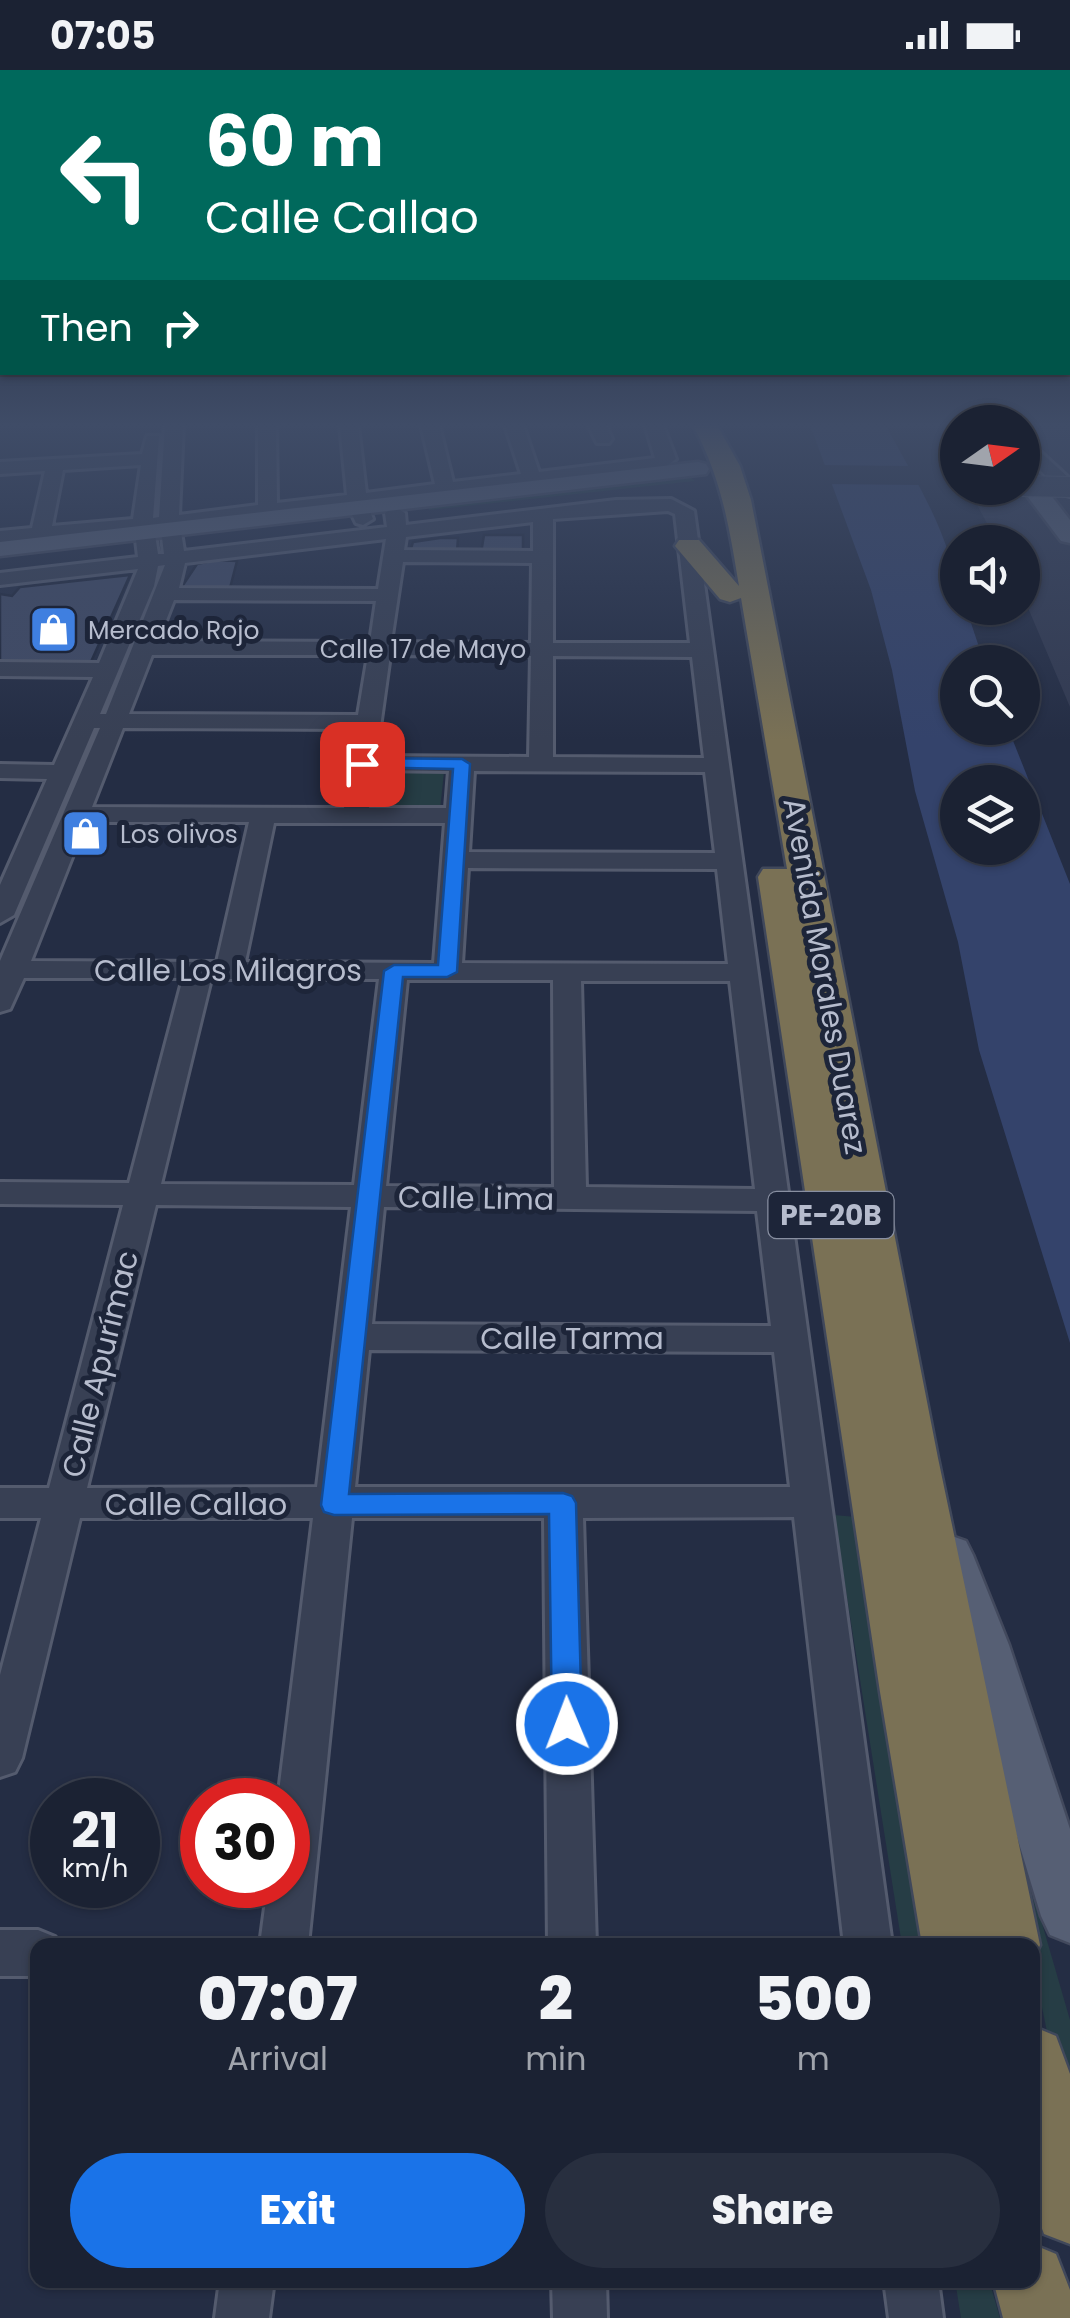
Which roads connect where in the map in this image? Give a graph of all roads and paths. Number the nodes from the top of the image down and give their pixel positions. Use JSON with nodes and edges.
{"nodes":[{"id":1,"x":147,"y":530,"type":"edge"},
{"id":2,"x":172,"y":530,"type":"edge"},
{"id":3,"x":201,"y":530,"type":"edge"},
{"id":4,"x":232,"y":530,"type":"edge"},
{"id":5,"x":269,"y":530,"type":"edge"},
{"id":6,"x":395,"y":530,"type":"edge"},
{"id":7,"x":542,"y":530,"type":"edge"},
{"id":8,"x":687,"y":530,"type":"edge"},
{"id":9,"x":720,"y":530,"type":"edge"},
{"id":10,"x":743,"y":530,"type":"edge"},
{"id":11,"x":41,"y":532,"type":"joint"},
{"id":12,"x":173,"y":539,"type":"junction"},
{"id":13,"x":146,"y":542,"type":"junction"},
{"id":14,"x":689,"y":546,"type":"junction"},
{"id":15,"x":394,"y":556,"type":"junction"},
{"id":16,"x":6,"y":557,"type":"edge"},
{"id":17,"x":542,"y":558,"type":"junction"},
{"id":18,"x":730,"y":593,"type":"junction"},
{"id":19,"x":164,"y":594,"type":"junction"},
{"id":20,"x":388,"y":595,"type":"junction"},
{"id":21,"x":142,"y":648,"type":"junction"},
{"id":22,"x":380,"y":649,"type":"junction"},
{"id":23,"x":542,"y":650,"type":"junction"},
{"id":24,"x":703,"y":650,"type":"junction"},
{"id":25,"x":0,"y":668,"type":"edge"},
{"id":26,"x":107,"y":670,"type":"junction"},
{"id":27,"x":83,"y":721,"type":"junction"},
{"id":28,"x":113,"y":721,"type":"junction"},
{"id":29,"x":368,"y":722,"type":"junction"},
{"id":30,"x":362,"y":764,"type":"junction"},
{"id":31,"x":462,"y":764,"type":"junction"},
{"id":32,"x":540,"y":764,"type":"junction"},
{"id":33,"x":718,"y":765,"type":"junction"},
{"id":34,"x":0,"y":771,"type":"edge"},
{"id":35,"x":62,"y":772,"type":"junction"},
{"id":36,"x":76,"y":814,"type":"junction"},
{"id":37,"x":264,"y":814,"type":"junction"},
{"id":38,"x":354,"y":815,"type":"junction"},
{"id":39,"x":458,"y":816,"type":"junction"},
{"id":40,"x":455,"y":860,"type":"junction"},
{"id":41,"x":730,"y":862,"type":"junction"},
{"id":42,"x":0,"y":915,"type":"edge"},
{"id":43,"x":6,"y":969,"type":"edge"},
{"id":44,"x":214,"y":970,"type":"junction"},
{"id":45,"x":394,"y":971,"type":"junction"},
{"id":46,"x":447,"y":972,"type":"junction"},
{"id":47,"x":567,"y":972,"type":"junction"},
{"id":48,"x":744,"y":973,"type":"junction"},
{"id":49,"x":0,"y":1003,"type":"edge"},
{"id":50,"x":0,"y":1192,"type":"edge"},
{"id":51,"x":143,"y":1194,"type":"junction"},
{"id":52,"x":368,"y":1196,"type":"junction"},
{"id":53,"x":570,"y":1198,"type":"junction"},
{"id":54,"x":773,"y":1200,"type":"junction"},
{"id":55,"x":353,"y":1337,"type":"junction"},
{"id":56,"x":791,"y":1339,"type":"junction"},
{"id":57,"x":912,"y":1458,"type":"junction"},
{"id":58,"x":0,"y":1502,"type":"edge"},
{"id":59,"x":812,"y":1502,"type":"junction"},
{"id":60,"x":65,"y":1503,"type":"junction"},
{"id":61,"x":563,"y":1503,"type":"junction"},
{"id":62,"x":334,"y":1505,"type":"junction"},
{"id":63,"x":0,"y":1758,"type":"edge"},
{"id":64,"x":1070,"y":1916,"type":"edge"},
{"id":65,"x":285,"y":1938,"type":"edge"},
{"id":66,"x":572,"y":1938,"type":"edge"},
{"id":67,"x":867,"y":1938,"type":"edge"},
{"id":68,"x":954,"y":1938,"type":"edge"},
{"id":69,"x":1005,"y":1938,"type":"edge"},
{"id":70,"x":0,"y":1953,"type":"edge"},
{"id":71,"x":30,"y":1953,"type":"edge"},
{"id":72,"x":1040,"y":2091,"type":"edge"},
{"id":73,"x":1070,"y":2208,"type":"edge"},
{"id":74,"x":245,"y":2288,"type":"edge"},
{"id":75,"x":579,"y":2288,"type":"edge"},
{"id":76,"x":912,"y":2288,"type":"edge"},
{"id":77,"x":1032,"y":2288,"type":"edge"},
{"id":78,"x":242,"y":2318,"type":"edge"},
{"id":79,"x":580,"y":2318,"type":"edge"},
{"id":80,"x":916,"y":2318,"type":"edge"},
{"id":81,"x":1040,"y":2318,"type":"edge"}],
"edges":[{"from":1,"to":13,"type":"street"},
{"from":2,"to":12,"type":"street"},
{"from":3,"to":12,"type":"street"},
{"from":4,"to":12,"type":"main road"},
{"from":5,"to":12,"type":"street"},
{"from":6,"to":15,"type":"street"},
{"from":7,"to":17,"type":"street"},
{"from":8,"to":14,"type":"street"},
{"from":9,"to":18,"type":"highway","name":"Avenida Morales Duarez","number":"PE-20B"},
{"from":10,"to":57,"type":"highway","name":"Avenida Morales Duarez","number":"PE-20B"},
{"from":11,"to":13,"type":"street"},
{"from":11,"to":16,"type":"street"},
{"from":12,"to":13,"type":"main road"},
{"from":12,"to":19,"type":"street"},
{"from":13,"to":16,"type":"main road"},
{"from":13,"to":26,"type":"street"},
{"from":14,"to":18,"type":"highway"},
{"from":14,"to":24,"type":"street"},
{"from":15,"to":17,"type":"street"},
{"from":15,"to":20,"type":"street"},
{"from":17,"to":23,"type":"street"},
{"from":18,"to":68,"type":"highway","name":"Avenida Morales Duarez","number":"PE-20B"},
{"from":19,"to":20,"type":"street"},
{"from":19,"to":21,"type":"street"},
{"from":20,"to":22,"type":"street"},
{"from":21,"to":22,"type":"street","name":"Calle 17 de Mayo"},
{"from":21,"to":28,"type":"street"},
{"from":22,"to":23,"type":"street","name":"Calle 17 de Mayo"},
{"from":22,"to":29,"type":"street"},
{"from":23,"to":24,"type":"street","name":"Calle 17 de Mayo"},
{"from":23,"to":32,"type":"street"},
{"from":24,"to":33,"type":"street"},
{"from":25,"to":26,"type":"street"},
{"from":26,"to":27,"type":"street"},
{"from":27,"to":28,"type":"street"},
{"from":27,"to":35,"type":"street"},
{"from":28,"to":29,"type":"street"},
{"from":28,"to":36,"type":"street"},
{"from":29,"to":30,"type":"street"},
{"from":30,"to":31,"type":"street"},
{"from":30,"to":38,"type":"street"},
{"from":31,"to":32,"type":"street"},
{"from":31,"to":39,"type":"street"},
{"from":32,"to":33,"type":"street"},
{"from":33,"to":41,"type":"street"},
{"from":34,"to":35,"type":"street"},
{"from":35,"to":42,"type":"street"},
{"from":36,"to":37,"type":"street"},
{"from":36,"to":43,"type":"street"},
{"from":37,"to":38,"type":"street"},
{"from":37,"to":44,"type":"street","name":"Calle Apurímac"},
{"from":38,"to":39,"type":"street"},
{"from":39,"to":40,"type":"street"},
{"from":40,"to":41,"type":"street"},
{"from":40,"to":46,"type":"street"},
{"from":41,"to":48,"type":"street"},
{"from":43,"to":44,"type":"street","name":"Calle Los Milagros"},
{"from":43,"to":49,"type":"street"},
{"from":44,"to":45,"type":"street","name":"Calle Los Milagros"},
{"from":44,"to":51,"type":"street","name":"Calle Apurímac"},
{"from":45,"to":46,"type":"street","name":"Calle Los Milagros"},
{"from":45,"to":52,"type":"street"},
{"from":46,"to":47,"type":"street","name":"Calle Los Milagros"},
{"from":47,"to":48,"type":"street","name":"Calle Los Milagros"},
{"from":47,"to":53,"type":"street"},
{"from":48,"to":54,"type":"street"},
{"from":50,"to":51,"type":"street","name":"Calle Lima"},
{"from":51,"to":52,"type":"street","name":"Calle Lima"},
{"from":51,"to":60,"type":"street","name":"Calle Apurímac"},
{"from":52,"to":53,"type":"street","name":"Calle Lima"},
{"from":52,"to":55,"type":"street"},
{"from":53,"to":54,"type":"street","name":"Calle Lima"},
{"from":54,"to":56,"type":"street"},
{"from":55,"to":56,"type":"street","name":"Calle Tarma"},
{"from":55,"to":62,"type":"street"},
{"from":56,"to":59,"type":"street"},
{"from":57,"to":64,"type":"main road"},
{"from":57,"to":69,"type":"highway","name":"Avenida Morales Duarez","number":"PE-20B"},
{"from":58,"to":60,"type":"street","name":"Calle Callao"},
{"from":59,"to":61,"type":"street","name":"Calle Callao"},
{"from":59,"to":67,"type":"street"},
{"from":60,"to":62,"type":"street","name":"Calle Callao"},
{"from":60,"to":63,"type":"street","name":"Calle Apurímac"},
{"from":61,"to":62,"type":"street","name":"Calle Callao"},
{"from":61,"to":66,"type":"street"},
{"from":62,"to":65,"type":"street"},
{"from":70,"to":71,"type":"street"},
{"from":72,"to":73,"type":"highway"},
{"from":74,"to":78,"type":"street"},
{"from":75,"to":79,"type":"street"},
{"from":76,"to":80,"type":"street"},
{"from":77,"to":81,"type":"highway"}]}
